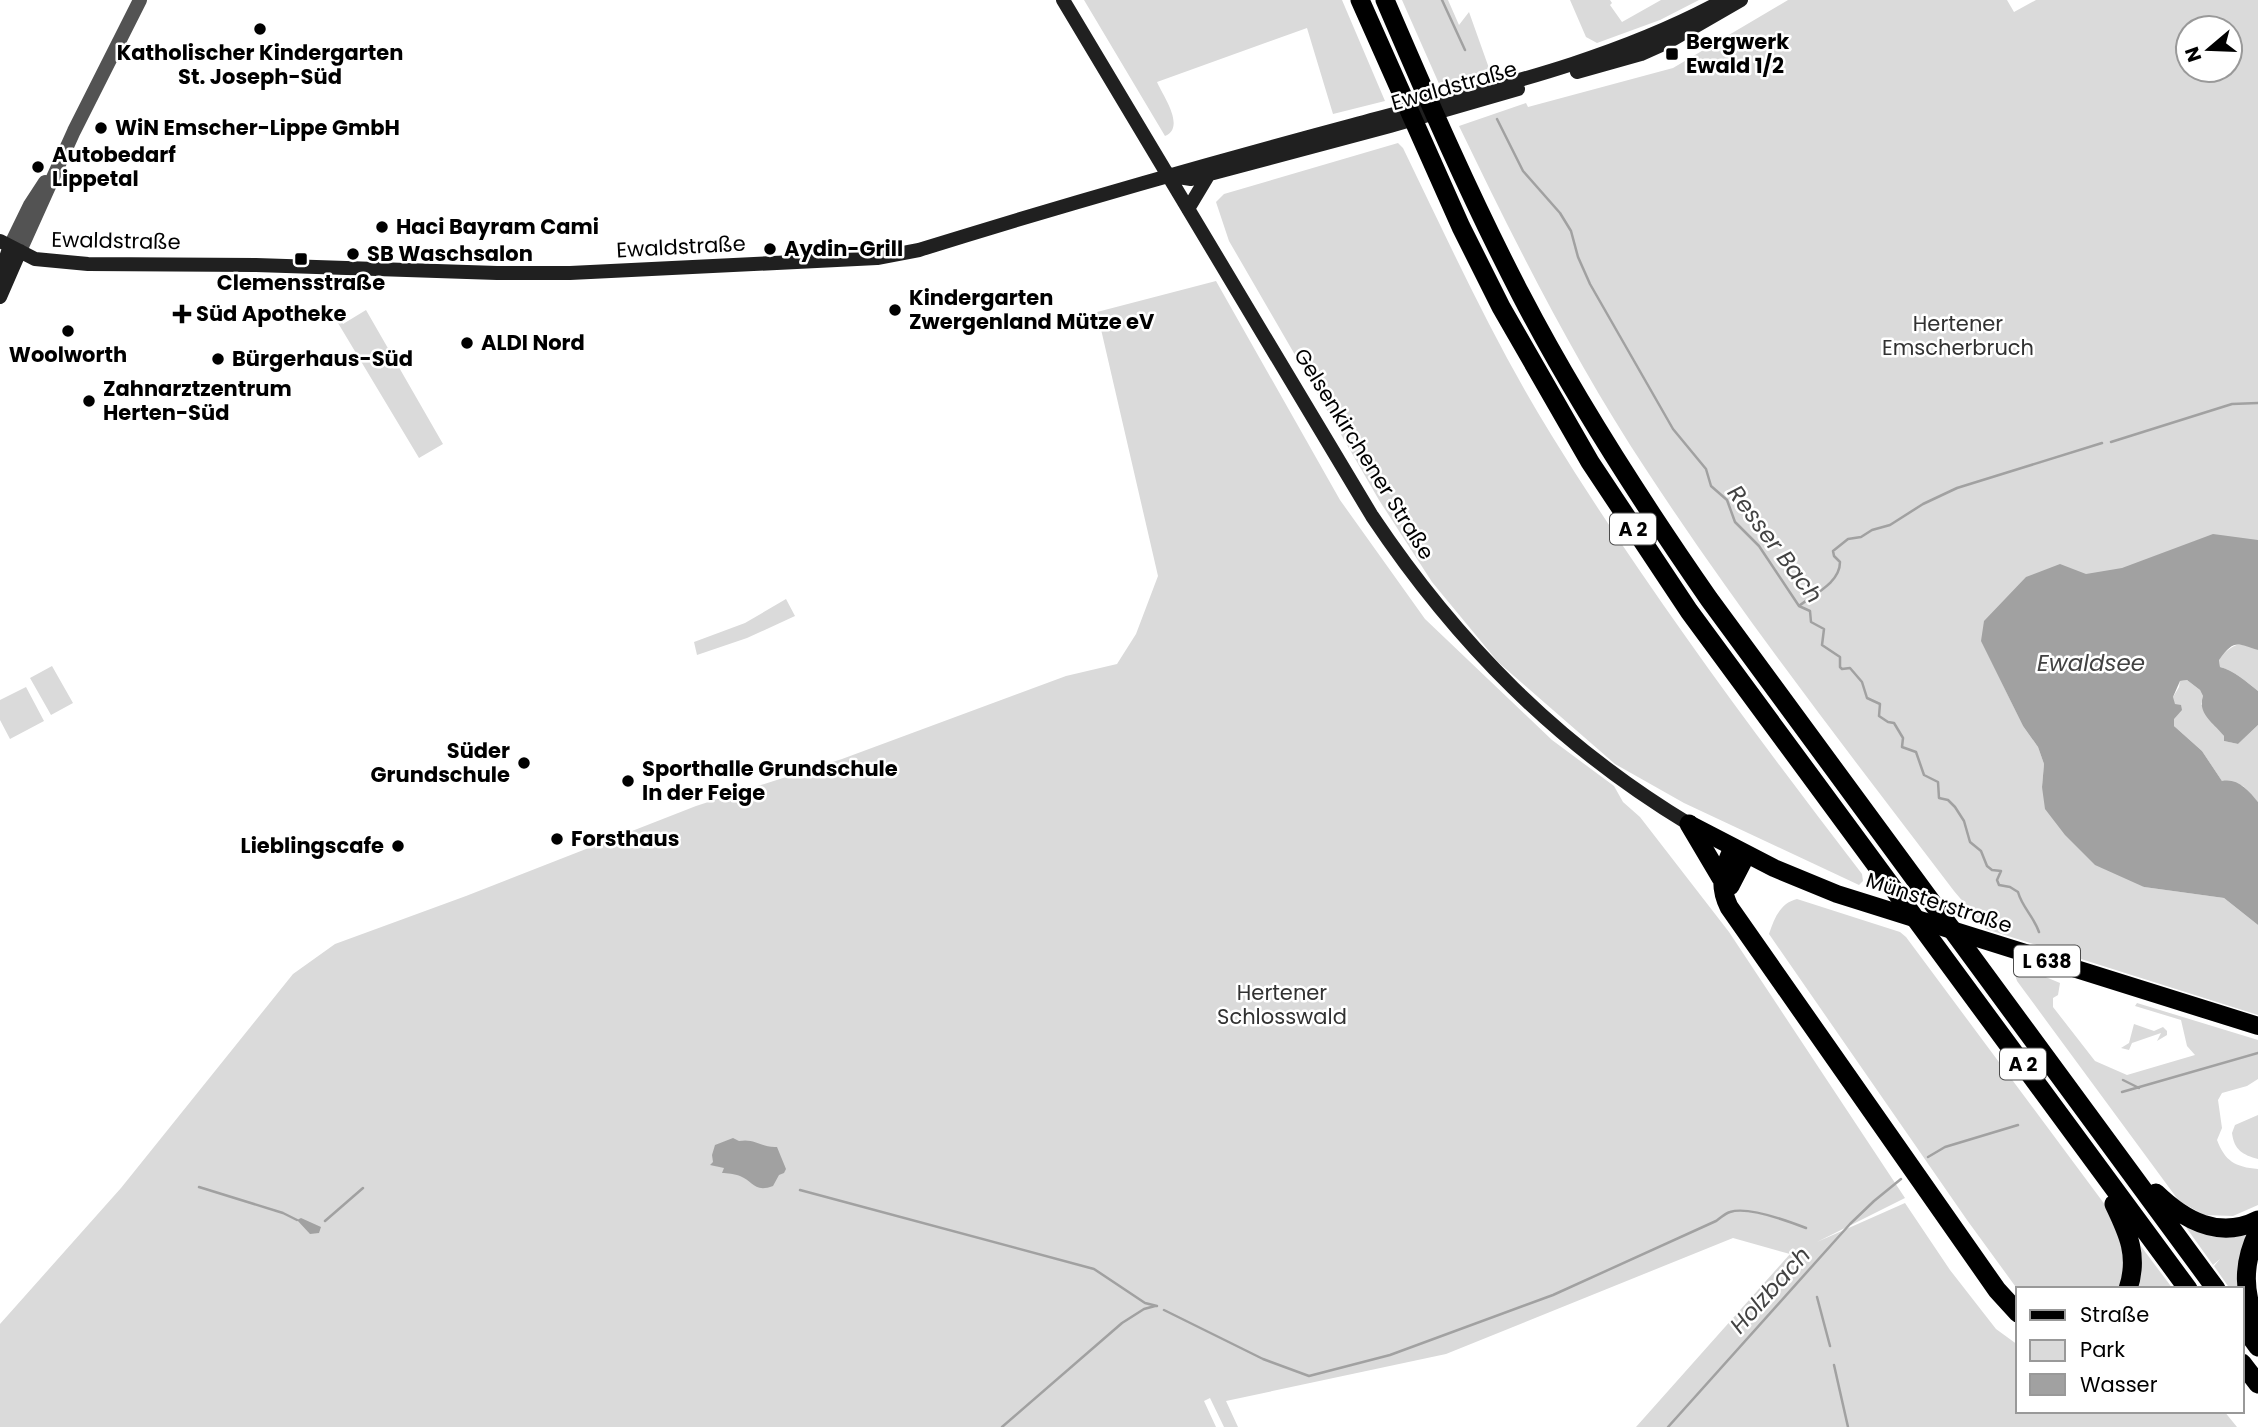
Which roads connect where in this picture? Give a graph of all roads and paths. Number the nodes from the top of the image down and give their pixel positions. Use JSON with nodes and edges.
{"nodes":[{"id":1,"x":140,"y":0,"type":"edge"},
{"id":2,"x":1063,"y":0,"type":"edge"},
{"id":3,"x":1360,"y":0,"type":"edge"},
{"id":4,"x":1385,"y":0,"type":"edge"},
{"id":5,"x":1724,"y":0,"type":"edge"},
{"id":6,"x":1741,"y":0,"type":"edge"},
{"id":7,"x":1209,"y":174,"type":"junction"},
{"id":8,"x":1167,"y":176,"type":"junction"},
{"id":9,"x":1188,"y":209,"type":"junction"},
{"id":10,"x":10,"y":246,"type":"edge"},
{"id":11,"x":0,"y":275,"type":"edge"},
{"id":12,"x":0,"y":297,"type":"edge"},
{"id":13,"x":1689,"y":824,"type":"junction"},
{"id":14,"x":1740,"y":852,"type":"junction"},
{"id":15,"x":1721,"y":878,"type":"junction"},
{"id":16,"x":1808,"y":883,"type":"joint"},
{"id":17,"x":1733,"y":914,"type":"junction"},
{"id":18,"x":2258,"y":1026,"type":"edge"},
{"id":19,"x":2090,"y":1156,"type":"junction"},
{"id":20,"x":2123,"y":1162,"type":"junction"},
{"id":21,"x":2258,"y":1220,"type":"edge"},
{"id":22,"x":2258,"y":1232,"type":"edge"},
{"id":23,"x":2129,"y":1287,"type":"edge"},
{"id":24,"x":2187,"y":1287,"type":"edge"},
{"id":25,"x":2215,"y":1287,"type":"edge"},
{"id":26,"x":2016,"y":1311,"type":"edge"},
{"id":27,"x":2258,"y":1327,"type":"edge"},
{"id":28,"x":2244,"y":1328,"type":"edge"},
{"id":29,"x":2258,"y":1347,"type":"edge"},
{"id":30,"x":2244,"y":1366,"type":"edge"},
{"id":31,"x":2244,"y":1378,"type":"edge"},
{"id":32,"x":2258,"y":1384,"type":"edge"},
{"id":33,"x":2258,"y":1393,"type":"edge"}],
"edges":[{"from":1,"to":10,"type":"street"},
{"from":2,"to":8,"type":"main road","name":"Gelsenkirchener Straße"},
{"from":3,"to":19,"type":"highway","number":"A 2"},
{"from":4,"to":20,"type":"highway","number":"A 2"},
{"from":5,"to":8,"type":"main road","name":"Ewaldstraße"},
{"from":6,"to":7,"type":"main road","name":"Ewaldstraße"},
{"from":7,"to":8,"type":"main road","name":"Ewaldstraße"},
{"from":7,"to":9,"type":"main road"},
{"from":8,"to":9,"type":"main road","name":"Gelsenkirchener Straße","number":"L 638"},
{"from":8,"to":10,"type":"main road","name":"Ewaldstraße"},
{"from":9,"to":13,"type":"main road","name":"Gelsenkirchener Straße","number":"L 638"},
{"from":10,"to":11,"type":"main road"},
{"from":10,"to":12,"type":"main road","name":"Ewaldstraße"},
{"from":13,"to":14,"type":"main road","name":"Gelsenkirchener Straße","number":"L 638"},
{"from":13,"to":15,"type":"highway"},
{"from":14,"to":15,"type":"highway"},
{"from":14,"to":16,"type":"main road","name":"Gelsenkirchener Straße","number":"L 638"},
{"from":14,"to":17,"type":"highway"},
{"from":15,"to":17,"type":"highway"},
{"from":16,"to":18,"type":"main road","name":"Münsterstraße","number":"L 638"},
{"from":17,"to":26,"type":"highway"},
{"from":19,"to":23,"type":"highway"},
{"from":19,"to":24,"type":"highway","number":"A 2"},
{"from":20,"to":21,"type":"highway"},
{"from":20,"to":25,"type":"highway","number":"A 2"},
{"from":22,"to":27,"type":"highway"},
{"from":28,"to":29,"type":"highway"},
{"from":30,"to":32,"type":"highway"},
{"from":31,"to":33,"type":"highway"}]}
